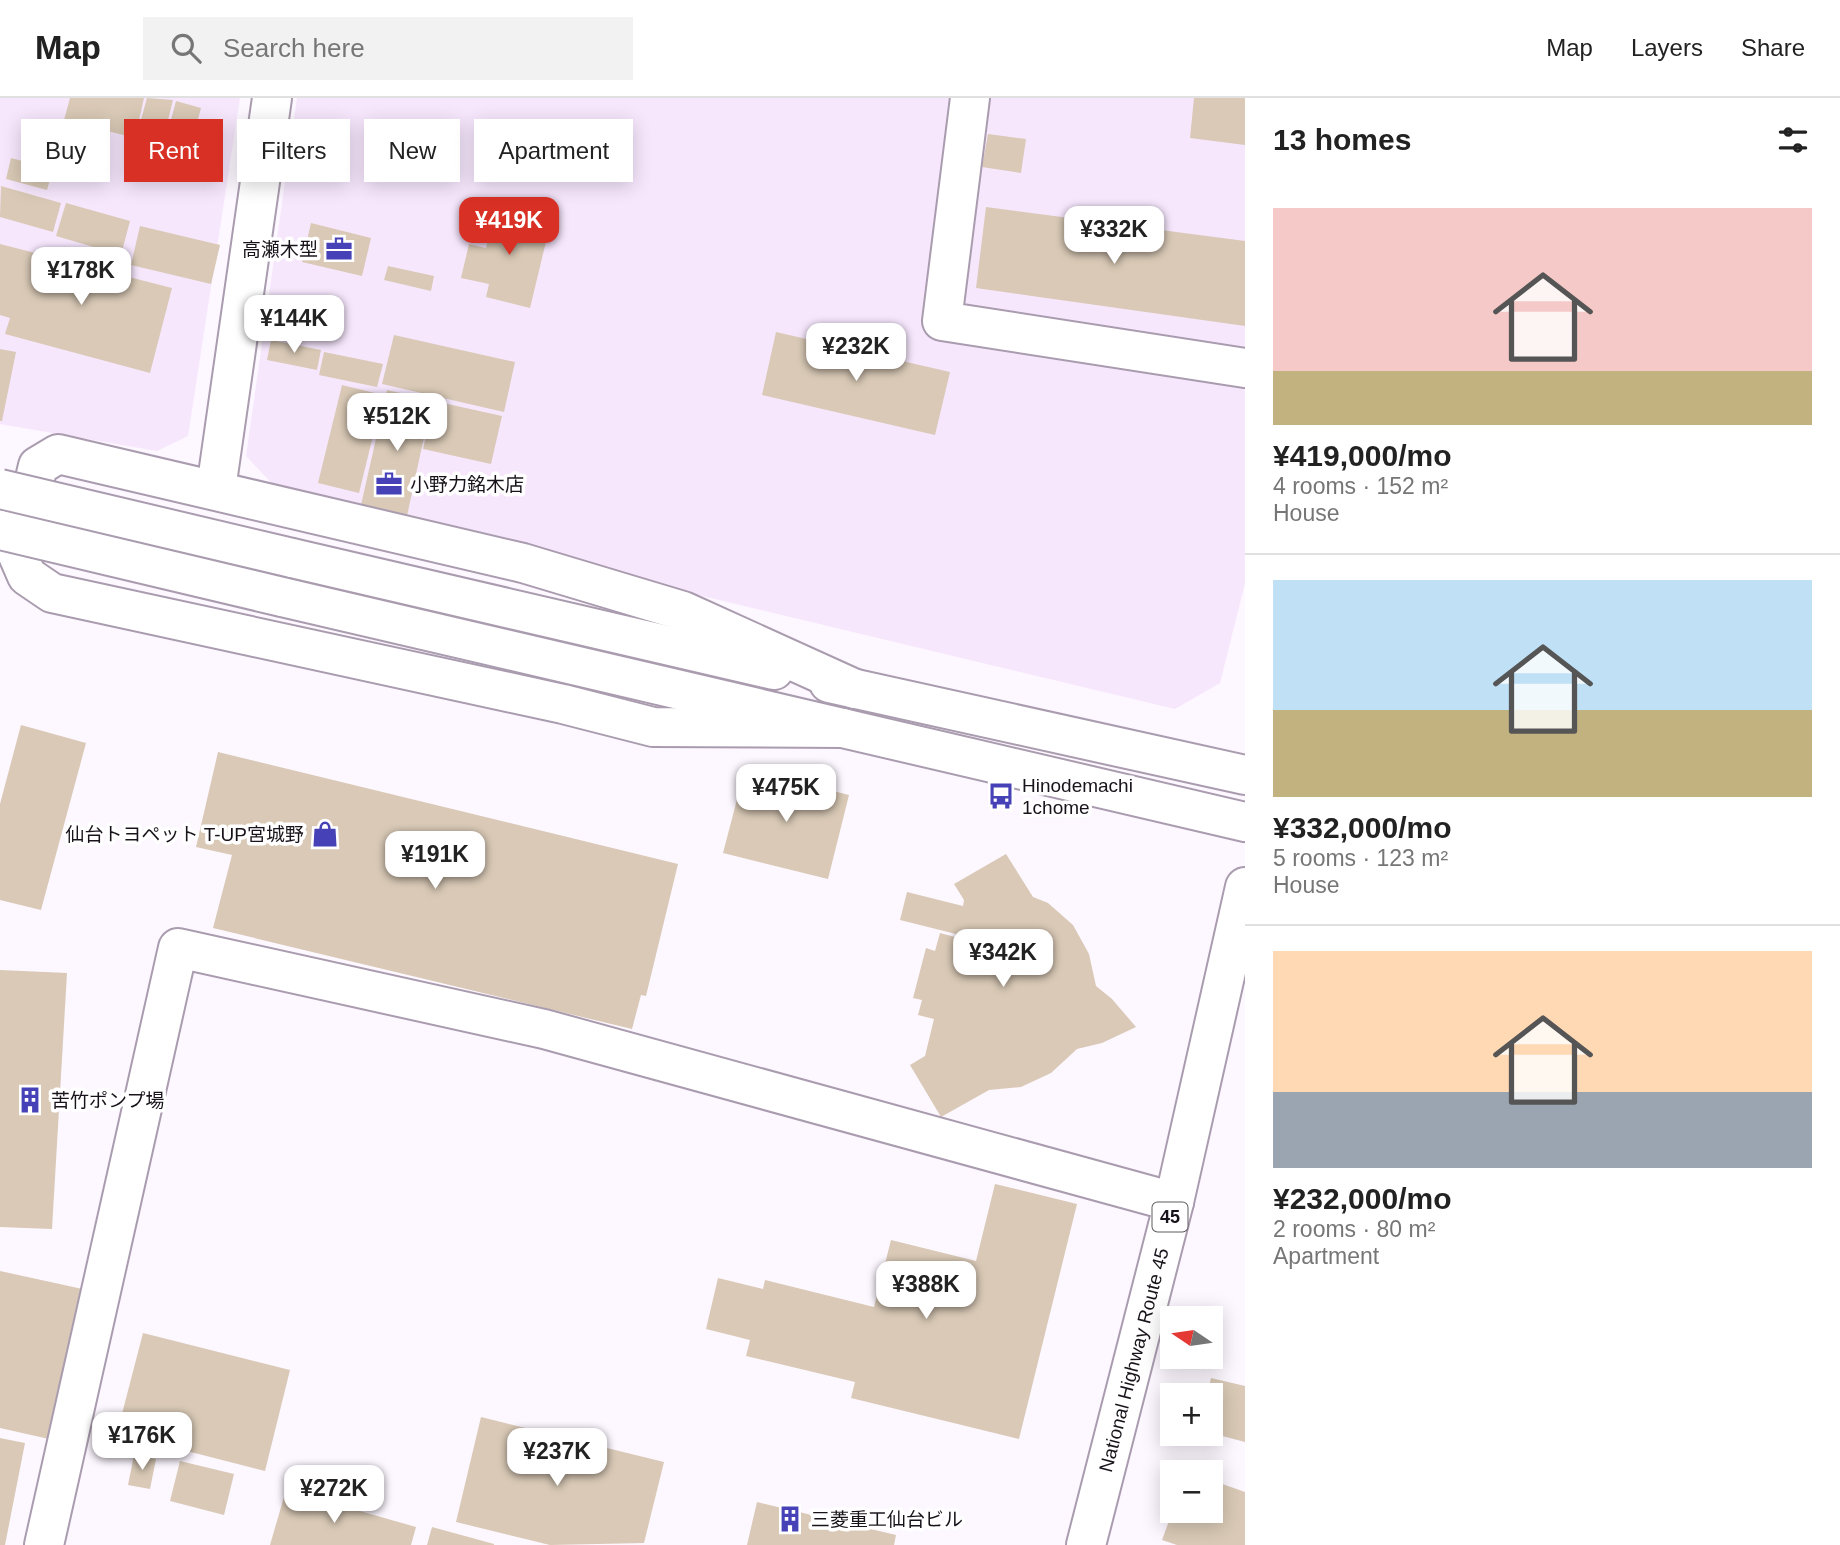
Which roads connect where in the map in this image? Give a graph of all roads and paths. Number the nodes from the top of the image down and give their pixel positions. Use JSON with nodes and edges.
{"nodes":[{"id":1,"x":272,"y":98,"type":"edge"},
{"id":2,"x":970,"y":98,"type":"edge"},
{"id":3,"x":1245,"y":368,"type":"edge"},
{"id":4,"x":0,"y":489,"type":"edge"},
{"id":5,"x":216,"y":489,"type":"junction"},
{"id":6,"x":0,"y":530,"type":"edge"},
{"id":7,"x":855,"y":689,"type":"junction"},
{"id":8,"x":843,"y":728,"type":"junction"},
{"id":9,"x":1245,"y":775,"type":"edge"},
{"id":10,"x":1245,"y":822,"type":"edge"},
{"id":11,"x":1245,"y":887,"type":"edge"},
{"id":12,"x":1174,"y":1202,"type":"junction"},
{"id":13,"x":44,"y":1545,"type":"edge"},
{"id":14,"x":1086,"y":1545,"type":"edge"}],
"edges":[{"from":1,"to":5,"type":"main road"},
{"from":2,"to":3,"type":"main road"},
{"from":4,"to":7,"type":"main road","bridge":true},
{"from":5,"to":7,"type":"main road"},
{"from":5,"to":8,"type":"main road"},
{"from":6,"to":8,"type":"main road","bridge":true},
{"from":7,"to":9,"type":"main road"},
{"from":8,"to":10,"type":"main road"},
{"from":11,"to":12,"type":"main road","name":"National Highway Route 45","number":"45"},
{"from":12,"to":13,"type":"main road"},
{"from":12,"to":14,"type":"main road","name":"National Highway Route 45","number":"45"}]}
